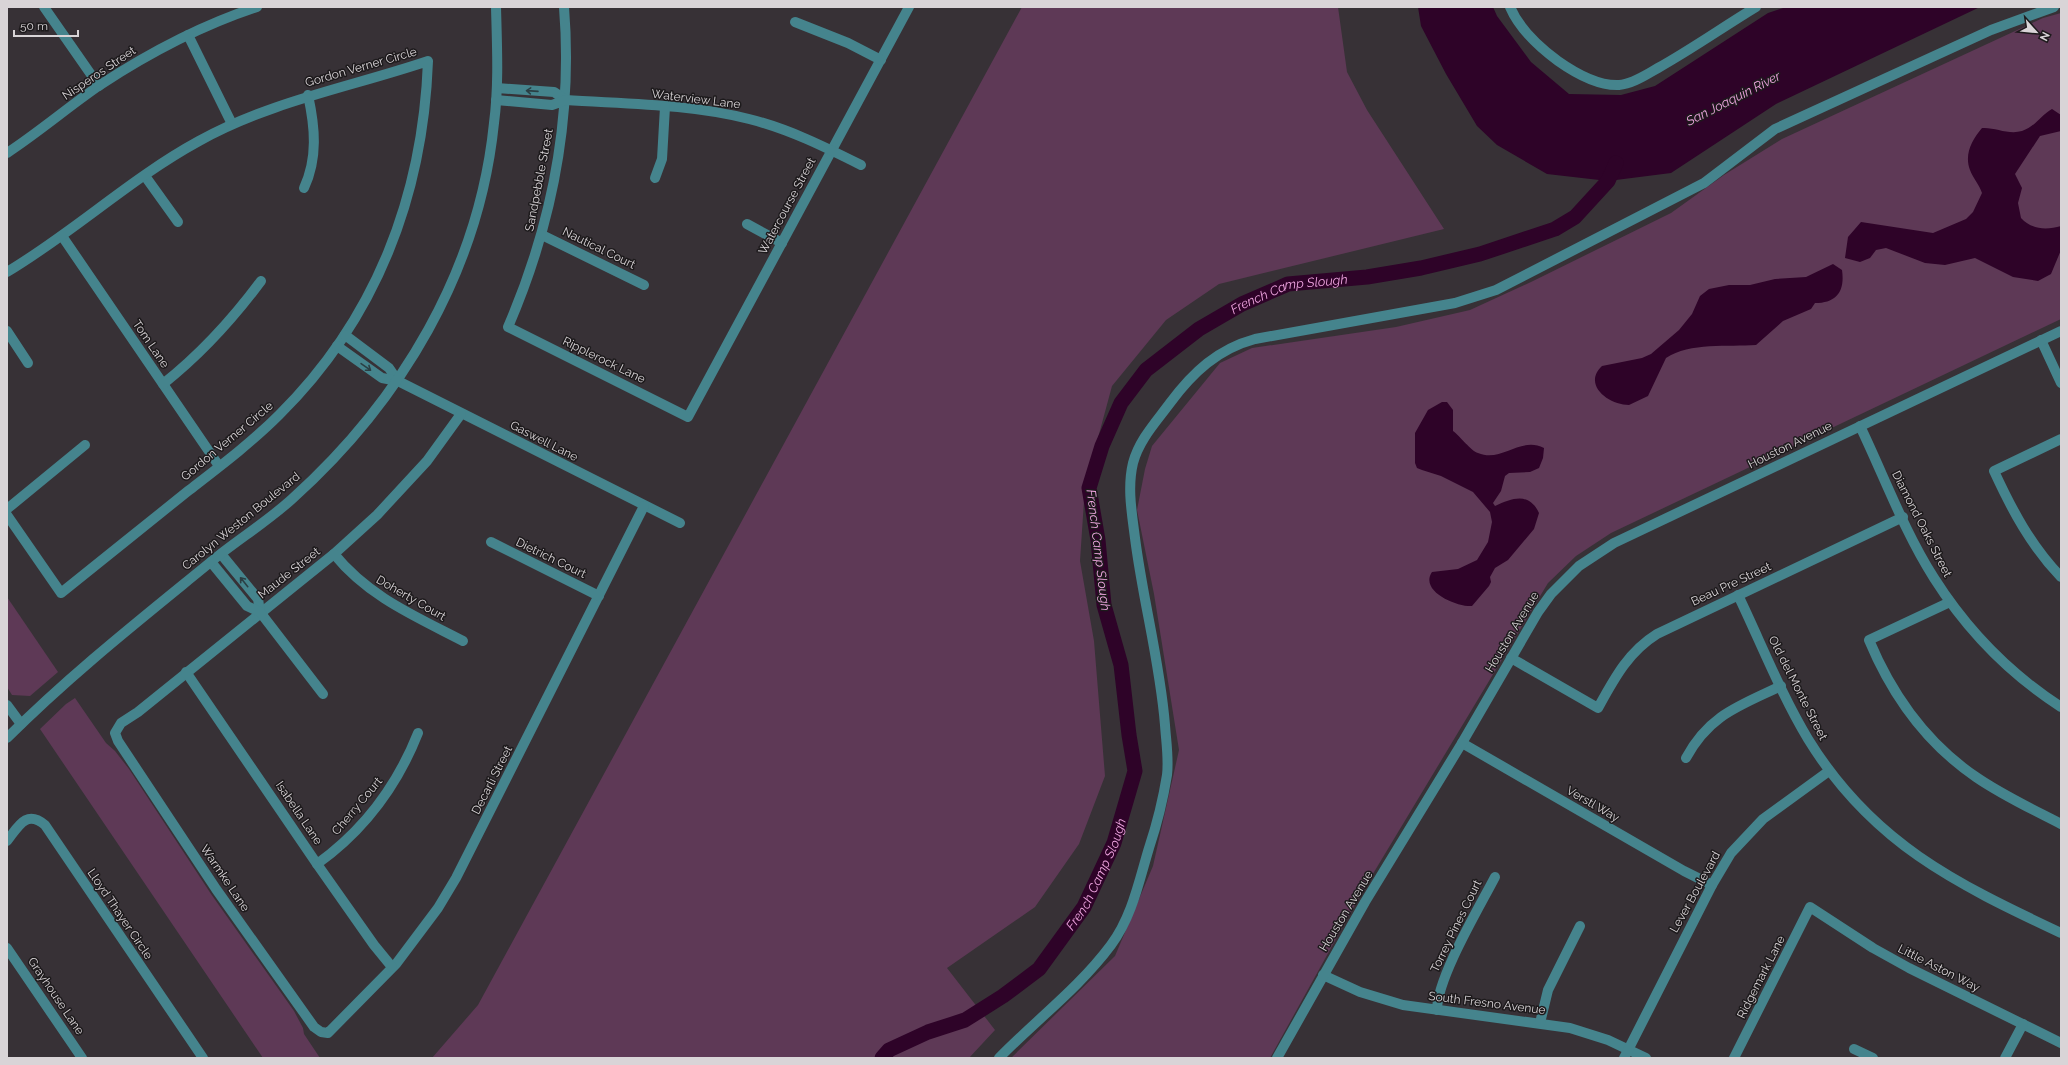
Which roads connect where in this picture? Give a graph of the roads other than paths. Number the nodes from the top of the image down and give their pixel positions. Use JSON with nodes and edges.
{"nodes":[{"id":1,"x":44,"y":7,"type":"edge"},
{"id":2,"x":257,"y":7,"type":"edge"},
{"id":3,"x":496,"y":7,"type":"edge"},
{"id":4,"x":564,"y":7,"type":"edge"},
{"id":5,"x":909,"y":7,"type":"edge"},
{"id":6,"x":1510,"y":7,"type":"edge"},
{"id":7,"x":1756,"y":7,"type":"edge"},
{"id":8,"x":2054,"y":7,"type":"edge"},
{"id":9,"x":794,"y":22,"type":"dead end"},
{"id":10,"x":188,"y":35,"type":"junction"},
{"id":11,"x":881,"y":60,"type":"junction"},
{"id":12,"x":99,"y":86,"type":"junction"},
{"id":13,"x":497,"y":88,"type":"junction"},
{"id":14,"x":308,"y":95,"type":"junction"},
{"id":15,"x":496,"y":100,"type":"junction"},
{"id":16,"x":566,"y":100,"type":"junction"},
{"id":17,"x":665,"y":107,"type":"junction"},
{"id":18,"x":232,"y":124,"type":"junction"},
{"id":19,"x":832,"y":150,"type":"junction"},
{"id":20,"x":7,"y":153,"type":"edge"},
{"id":21,"x":861,"y":165,"type":"dead end"},
{"id":22,"x":144,"y":176,"type":"junction"},
{"id":23,"x":655,"y":178,"type":"dead end"},
{"id":24,"x":304,"y":188,"type":"dead end"},
{"id":25,"x":178,"y":222,"type":"dead end"},
{"id":26,"x":746,"y":224,"type":"dead end"},
{"id":27,"x":542,"y":234,"type":"junction"},
{"id":28,"x":62,"y":236,"type":"junction"},
{"id":29,"x":782,"y":243,"type":"junction"},
{"id":30,"x":7,"y":272,"type":"edge"},
{"id":31,"x":261,"y":281,"type":"dead end"},
{"id":32,"x":644,"y":285,"type":"dead end"},
{"id":33,"x":508,"y":327,"type":"joint"},
{"id":34,"x":2061,"y":330,"type":"edge"},
{"id":35,"x":7,"y":331,"type":"edge"},
{"id":36,"x":345,"y":335,"type":"junction"},
{"id":37,"x":2040,"y":340,"type":"junction"},
{"id":38,"x":337,"y":346,"type":"junction"},
{"id":39,"x":28,"y":363,"type":"dead end"},
{"id":40,"x":398,"y":381,"type":"junction"},
{"id":41,"x":2061,"y":383,"type":"edge"},
{"id":42,"x":163,"y":384,"type":"junction"},
{"id":43,"x":461,"y":414,"type":"junction"},
{"id":44,"x":688,"y":417,"type":"joint"},
{"id":45,"x":1860,"y":426,"type":"junction"},
{"id":46,"x":2061,"y":439,"type":"edge"},
{"id":47,"x":85,"y":445,"type":"dead end"},
{"id":48,"x":219,"y":466,"type":"junction"},
{"id":49,"x":644,"y":506,"type":"junction"},
{"id":50,"x":7,"y":509,"type":"edge"},
{"id":51,"x":7,"y":515,"type":"edge"},
{"id":52,"x":1903,"y":517,"type":"junction"},
{"id":53,"x":680,"y":523,"type":"dead end"},
{"id":54,"x":491,"y":542,"type":"dead end"},
{"id":55,"x":221,"y":554,"type":"junction"},
{"id":56,"x":334,"y":554,"type":"junction"},
{"id":57,"x":211,"y":562,"type":"junction"},
{"id":58,"x":2061,"y":577,"type":"edge"},
{"id":59,"x":1738,"y":595,"type":"junction"},
{"id":60,"x":599,"y":596,"type":"junction"},
{"id":61,"x":1950,"y":602,"type":"junction"},
{"id":62,"x":260,"y":612,"type":"junction"},
{"id":63,"x":463,"y":641,"type":"dead end"},
{"id":64,"x":1511,"y":658,"type":"junction"},
{"id":65,"x":186,"y":672,"type":"junction"},
{"id":66,"x":1781,"y":686,"type":"junction"},
{"id":67,"x":323,"y":694,"type":"dead end"},
{"id":68,"x":7,"y":704,"type":"edge"},
{"id":69,"x":2061,"y":707,"type":"edge"},
{"id":70,"x":21,"y":724,"type":"junction"},
{"id":71,"x":115,"y":733,"type":"joint"},
{"id":72,"x":418,"y":733,"type":"dead end"},
{"id":73,"x":7,"y":738,"type":"edge"},
{"id":74,"x":1462,"y":744,"type":"junction"},
{"id":75,"x":1686,"y":758,"type":"dead end"},
{"id":76,"x":1829,"y":771,"type":"junction"},
{"id":77,"x":2061,"y":824,"type":"edge"},
{"id":78,"x":7,"y":841,"type":"edge"},
{"id":79,"x":317,"y":864,"type":"junction"},
{"id":80,"x":1495,"y":877,"type":"dead end"},
{"id":81,"x":1712,"y":885,"type":"junction"},
{"id":82,"x":1810,"y":907,"type":"joint"},
{"id":83,"x":1580,"y":926,"type":"dead end"},
{"id":84,"x":2061,"y":933,"type":"edge"},
{"id":85,"x":7,"y":948,"type":"edge"},
{"id":86,"x":392,"y":967,"type":"junction"},
{"id":87,"x":1324,"y":975,"type":"junction"},
{"id":88,"x":1437,"y":1010,"type":"junction"},
{"id":89,"x":1540,"y":1023,"type":"junction"},
{"id":90,"x":2022,"y":1024,"type":"junction"},
{"id":91,"x":321,"y":1032,"type":"joint"},
{"id":92,"x":2061,"y":1043,"type":"edge"},
{"id":93,"x":1854,"y":1049,"type":"dead end"},
{"id":94,"x":1626,"y":1053,"type":"edge"},
{"id":95,"x":82,"y":1058,"type":"edge"},
{"id":96,"x":203,"y":1058,"type":"edge"},
{"id":97,"x":999,"y":1058,"type":"edge"},
{"id":98,"x":1277,"y":1058,"type":"edge"},
{"id":99,"x":1646,"y":1058,"type":"edge"},
{"id":100,"x":1734,"y":1058,"type":"edge"},
{"id":101,"x":1873,"y":1058,"type":"edge"},
{"id":102,"x":2005,"y":1058,"type":"edge"}],
"edges":[{"from":1,"to":12,"type":"street"},
{"from":2,"to":10,"type":"street","name":"Nisperos Street"},
{"from":3,"to":13,"type":"street","name":"Carolyn Weston Boulevard"},
{"from":4,"to":16,"type":"street","name":"Sandpebble Street"},
{"from":5,"to":11,"type":"street","name":"Watercourse Street"},
{"from":6,"to":7,"type":"street"},
{"from":8,"to":97,"type":"street"},
{"from":9,"to":11,"type":"street"},
{"from":10,"to":12,"type":"street","name":"Nisperos Street"},
{"from":10,"to":18,"type":"street"},
{"from":11,"to":19,"type":"street","name":"Watercourse Street"},
{"from":12,"to":20,"type":"street","name":"Nisperos Street"},
{"from":13,"to":15,"type":"street","name":"Carolyn Weston Boulevard"},
{"from":16,"to":13,"type":"street","name":"Waterview Lane","one_way":true},
{"from":14,"to":18,"type":"street","name":"Gordon Verner Circle"},
{"from":14,"to":24,"type":"street"},
{"from":14,"to":36,"type":"street","name":"Gordon Verner Circle"},
{"from":15,"to":16,"type":"street","name":"Waterview Lane"},
{"from":15,"to":40,"type":"street","name":"Carolyn Weston Boulevard"},
{"from":16,"to":17,"type":"street","name":"Waterview Lane"},
{"from":16,"to":27,"type":"street","name":"Sandpebble Street"},
{"from":17,"to":19,"type":"street","name":"Waterview Lane"},
{"from":17,"to":23,"type":"street"},
{"from":18,"to":22,"type":"street","name":"Gordon Verner Circle"},
{"from":19,"to":21,"type":"street","name":"Waterview Lane"},
{"from":19,"to":29,"type":"street","name":"Watercourse Street"},
{"from":22,"to":25,"type":"street"},
{"from":22,"to":28,"type":"street","name":"Gordon Verner Circle"},
{"from":26,"to":29,"type":"street"},
{"from":27,"to":32,"type":"street","name":"Nautical Court"},
{"from":27,"to":33,"type":"street","name":"Sandpebble Street"},
{"from":28,"to":30,"type":"street","name":"Gordon Verner Circle"},
{"from":28,"to":42,"type":"street","name":"Tom Lane"},
{"from":29,"to":44,"type":"street","name":"Watercourse Street"},
{"from":31,"to":42,"type":"street"},
{"from":33,"to":44,"type":"street","name":"Ripplerock Lane"},
{"from":34,"to":37,"type":"street","name":"Houston Avenue"},
{"from":35,"to":39,"type":"street"},
{"from":36,"to":38,"type":"street","name":"Gordon Verner Circle"},
{"from":36,"to":40,"type":"street","name":"Gaswell Lane"},
{"from":37,"to":41,"type":"street"},
{"from":37,"to":45,"type":"street","name":"Houston Avenue"},
{"from":38,"to":40,"type":"street","name":"Gaswell Lane","one_way":true},
{"from":38,"to":48,"type":"street","name":"Gordon Verner Circle"},
{"from":40,"to":43,"type":"street","name":"Gaswell Lane"},
{"from":40,"to":55,"type":"street","name":"Carolyn Weston Boulevard"},
{"from":42,"to":48,"type":"street","name":"Tom Lane"},
{"from":43,"to":49,"type":"street","name":"Gaswell Lane"},
{"from":43,"to":56,"type":"street","name":"Maude Street"},
{"from":45,"to":52,"type":"street","name":"Diamond Oaks Street"},
{"from":45,"to":64,"type":"street","name":"Houston Avenue"},
{"from":46,"to":58,"type":"street"},
{"from":47,"to":50,"type":"street"},
{"from":48,"to":51,"type":"street","name":"Gordon Verner Circle"},
{"from":49,"to":53,"type":"street","name":"Gaswell Lane"},
{"from":49,"to":60,"type":"street","name":"Decarli Street"},
{"from":52,"to":59,"type":"street","name":"Beau Pre Street"},
{"from":52,"to":61,"type":"street","name":"Diamond Oaks Street"},
{"from":54,"to":60,"type":"street","name":"Dietrich Court"},
{"from":55,"to":57,"type":"street","name":"Carolyn Weston Boulevard"},
{"from":62,"to":55,"type":"street","one_way":true},
{"from":56,"to":62,"type":"street","name":"Maude Street"},
{"from":56,"to":63,"type":"street","name":"Doherty Court"},
{"from":57,"to":62,"type":"street"},
{"from":57,"to":70,"type":"street","name":"Carolyn Weston Boulevard"},
{"from":59,"to":64,"type":"street","name":"Beau Pre Street"},
{"from":59,"to":66,"type":"street","name":"Old del Monte Street"},
{"from":60,"to":86,"type":"street","name":"Decarli Street"},
{"from":61,"to":69,"type":"street","name":"Diamond Oaks Street"},
{"from":61,"to":77,"type":"street"},
{"from":62,"to":65,"type":"street","name":"Maude Street"},
{"from":62,"to":67,"type":"street"},
{"from":64,"to":74,"type":"street","name":"Houston Avenue"},
{"from":65,"to":71,"type":"street","name":"Maude Street"},
{"from":65,"to":79,"type":"street","name":"Isabella Lane"},
{"from":66,"to":75,"type":"street"},
{"from":66,"to":76,"type":"street","name":"Old del Monte Street"},
{"from":68,"to":70,"type":"street"},
{"from":70,"to":73,"type":"street","name":"Carolyn Weston Boulevard"},
{"from":71,"to":91,"type":"street","name":"Warmke Lane"},
{"from":72,"to":79,"type":"street","name":"Cherry Court"},
{"from":74,"to":81,"type":"street","name":"Verstl Way"},
{"from":74,"to":87,"type":"street","name":"Houston Avenue"},
{"from":76,"to":81,"type":"street","name":"Lever Boulevard"},
{"from":76,"to":84,"type":"street","name":"Old del Monte Street"},
{"from":78,"to":96,"type":"street","name":"Lloyd Thayer Circle"},
{"from":79,"to":86,"type":"street","name":"Isabella Lane"},
{"from":80,"to":88,"type":"street","name":"Torrey Pines Court"},
{"from":81,"to":94,"type":"street","name":"Lever Boulevard"},
{"from":82,"to":90,"type":"street","name":"Little Aston Way"},
{"from":82,"to":100,"type":"street","name":"Ridgemark Lane"},
{"from":83,"to":89,"type":"street"},
{"from":85,"to":95,"type":"street","name":"Grayhouse Lane"},
{"from":86,"to":91,"type":"street","name":"Decarli Street"},
{"from":87,"to":88,"type":"street","name":"South Fresno Avenue"},
{"from":87,"to":98,"type":"street","name":"Houston Avenue"},
{"from":88,"to":89,"type":"street","name":"South Fresno Avenue"},
{"from":89,"to":94,"type":"street","name":"South Fresno Avenue"},
{"from":90,"to":92,"type":"street","name":"Little Aston Way"},
{"from":90,"to":102,"type":"street"},
{"from":93,"to":101,"type":"street"},
{"from":94,"to":99,"type":"street","name":"South Fresno Avenue"}]}
